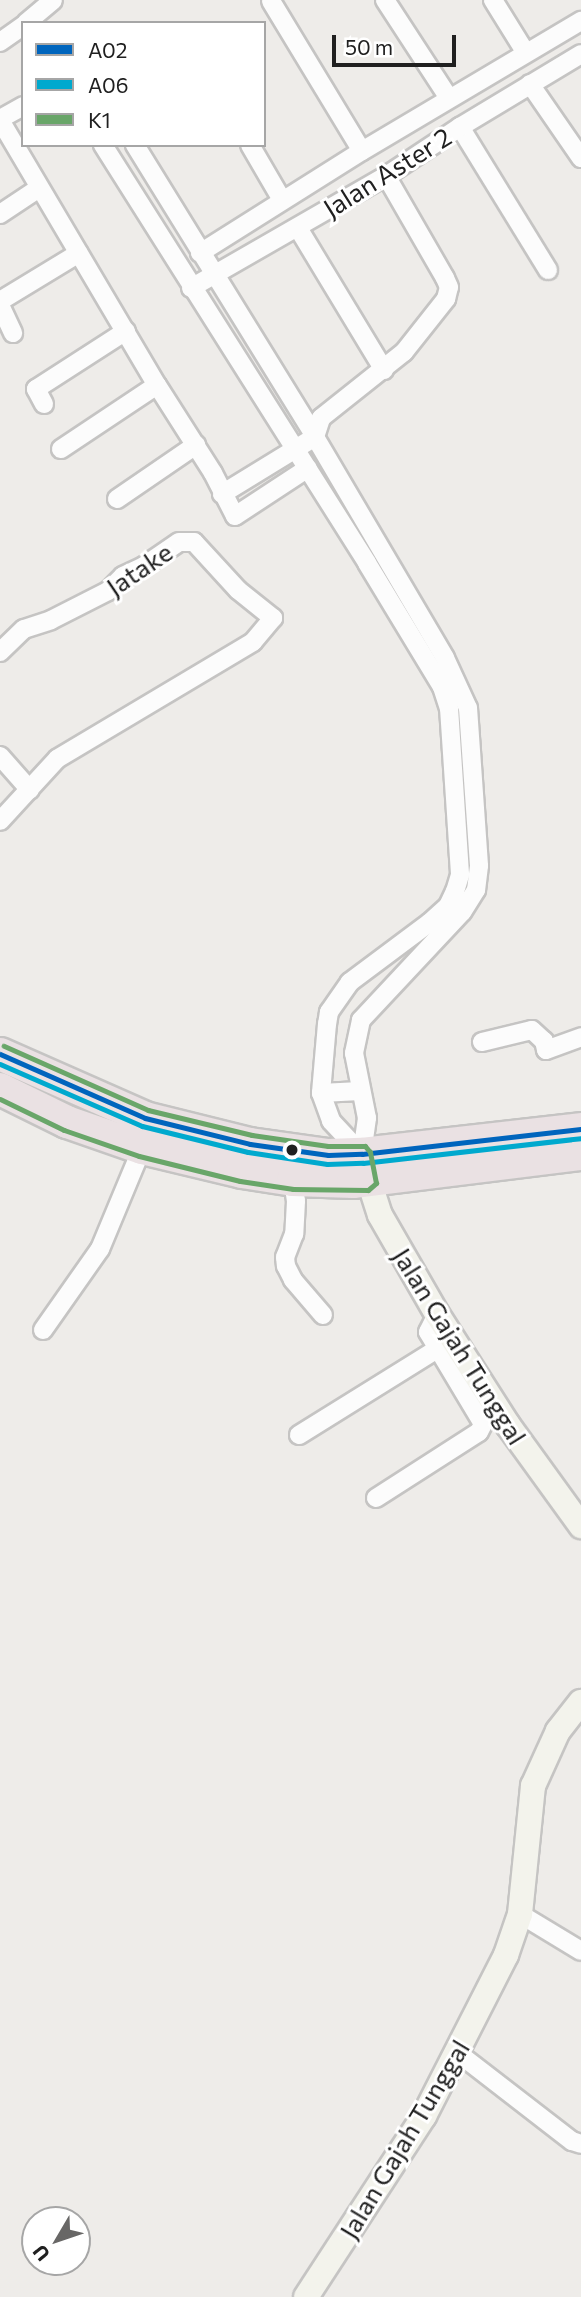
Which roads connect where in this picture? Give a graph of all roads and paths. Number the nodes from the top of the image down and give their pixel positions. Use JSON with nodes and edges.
{"nodes":[{"id":1,"x":53,"y":0,"type":"edge"},
{"id":2,"x":384,"y":0,"type":"edge"},
{"id":3,"x":493,"y":0,"type":"edge"},
{"id":4,"x":271,"y":1,"type":"edge"},
{"id":5,"x":30,"y":21,"type":"edge"},
{"id":6,"x":581,"y":21,"type":"edge"},
{"id":7,"x":526,"y":53,"type":"junction"},
{"id":8,"x":581,"y":54,"type":"edge"},
{"id":9,"x":530,"y":84,"type":"junction"},
{"id":10,"x":449,"y":98,"type":"junction"},
{"id":11,"x":21,"y":107,"type":"edge"},
{"id":12,"x":0,"y":120,"type":"edge"},
{"id":13,"x":460,"y":127,"type":"junction"},
{"id":14,"x":573,"y":137,"type":"edge"},
{"id":15,"x":104,"y":147,"type":"edge"},
{"id":16,"x":136,"y":147,"type":"edge"},
{"id":17,"x":251,"y":147,"type":"edge"},
{"id":18,"x":362,"y":150,"type":"junction"},
{"id":19,"x":581,"y":158,"type":"edge"},
{"id":20,"x":386,"y":176,"type":"junction"},
{"id":21,"x":39,"y":188,"type":"junction"},
{"id":22,"x":282,"y":200,"type":"junction"},
{"id":23,"x":0,"y":214,"type":"edge"},
{"id":24,"x":298,"y":228,"type":"junction"},
{"id":25,"x":79,"y":253,"type":"junction"},
{"id":26,"x":200,"y":253,"type":"junction"},
{"id":27,"x":548,"y":270,"type":"dead end"},
{"id":28,"x":214,"y":275,"type":"junction"},
{"id":29,"x":191,"y":288,"type":"junction"},
{"id":30,"x":0,"y":303,"type":"edge"},
{"id":31,"x":126,"y":331,"type":"junction"},
{"id":32,"x":13,"y":333,"type":"dead end"},
{"id":33,"x":384,"y":370,"type":"junction"},
{"id":34,"x":157,"y":385,"type":"junction"},
{"id":35,"x":44,"y":404,"type":"dead end"},
{"id":36,"x":302,"y":416,"type":"junction"},
{"id":37,"x":321,"y":418,"type":"junction"},
{"id":38,"x":283,"y":429,"type":"junction"},
{"id":39,"x":315,"y":437,"type":"junction"},
{"id":40,"x":196,"y":445,"type":"junction"},
{"id":41,"x":294,"y":448,"type":"junction"},
{"id":42,"x":61,"y":449,"type":"dead end"},
{"id":43,"x":308,"y":468,"type":"junction"},
{"id":44,"x":222,"y":494,"type":"junction"},
{"id":45,"x":117,"y":499,"type":"dead end"},
{"id":46,"x":0,"y":652,"type":"edge"},
{"id":47,"x":449,"y":708,"type":"junction"},
{"id":48,"x":468,"y":708,"type":"junction"},
{"id":49,"x":0,"y":756,"type":"edge"},
{"id":50,"x":30,"y":790,"type":"junction"},
{"id":51,"x":0,"y":821,"type":"edge"},
{"id":52,"x":581,"y":1037,"type":"edge"},
{"id":53,"x":482,"y":1042,"type":"dead end"},
{"id":54,"x":0,"y":1054,"type":"edge"},
{"id":55,"x":0,"y":1089,"type":"edge"},
{"id":56,"x":360,"y":1091,"type":"junction"},
{"id":57,"x":321,"y":1093,"type":"junction"},
{"id":58,"x":581,"y":1129,"type":"edge"},
{"id":59,"x":142,"y":1148,"type":"junction"},
{"id":60,"x":581,"y":1154,"type":"edge"},
{"id":61,"x":364,"y":1167,"type":"junction"},
{"id":62,"x":293,"y":1180,"type":"junction"},
{"id":63,"x":437,"y":1314,"type":"junction"},
{"id":64,"x":323,"y":1315,"type":"dead end"},
{"id":65,"x":43,"y":1330,"type":"dead end"},
{"id":66,"x":438,"y":1349,"type":"junction"},
{"id":67,"x":299,"y":1435,"type":"dead end"},
{"id":68,"x":376,"y":1498,"type":"dead end"},
{"id":69,"x":581,"y":1526,"type":"edge"},
{"id":70,"x":581,"y":1702,"type":"edge"},
{"id":71,"x":520,"y":1914,"type":"junction"},
{"id":72,"x":581,"y":1951,"type":"edge"},
{"id":73,"x":458,"y":2053,"type":"junction"},
{"id":74,"x":581,"y":2144,"type":"edge"},
{"id":75,"x":306,"y":2297,"type":"edge"}],
"edges":[{"from":1,"to":5,"type":"street"},
{"from":2,"to":10,"type":"street"},
{"from":3,"to":7,"type":"street"},
{"from":4,"to":18,"type":"street"},
{"from":6,"to":7,"type":"street"},
{"from":7,"to":10,"type":"street"},
{"from":8,"to":9,"type":"street","name":"Jalan Aster 2"},
{"from":9,"to":13,"type":"street","name":"Jalan Aster 2"},
{"from":9,"to":14,"type":"street"},
{"from":10,"to":18,"type":"street"},
{"from":11,"to":12,"type":"street"},
{"from":12,"to":21,"type":"street"},
{"from":13,"to":20,"type":"street","name":"Jalan Aster 2"},
{"from":13,"to":27,"type":"street"},
{"from":14,"to":19,"type":"street"},
{"from":15,"to":29,"type":"street"},
{"from":16,"to":26,"type":"street"},
{"from":17,"to":22,"type":"street"},
{"from":18,"to":22,"type":"street"},
{"from":20,"to":24,"type":"street","name":"Jalan Aster 2"},
{"from":20,"to":33,"type":"street"},
{"from":21,"to":23,"type":"street"},
{"from":21,"to":25,"type":"street"},
{"from":22,"to":26,"type":"street"},
{"from":24,"to":28,"type":"street","name":"Jalan Aster 2"},
{"from":24,"to":33,"type":"street"},
{"from":25,"to":30,"type":"street"},
{"from":25,"to":31,"type":"street"},
{"from":26,"to":28,"type":"street"},
{"from":28,"to":29,"type":"street","name":"Jalan Aster 2"},
{"from":28,"to":36,"type":"street"},
{"from":29,"to":38,"type":"street"},
{"from":30,"to":32,"type":"street"},
{"from":31,"to":34,"type":"street"},
{"from":31,"to":35,"type":"street"},
{"from":33,"to":37,"type":"street"},
{"from":34,"to":40,"type":"street"},
{"from":34,"to":42,"type":"street"},
{"from":36,"to":37,"type":"street"},
{"from":36,"to":38,"type":"street"},
{"from":36,"to":39,"type":"street"},
{"from":37,"to":39,"type":"street"},
{"from":38,"to":41,"type":"street"},
{"from":39,"to":41,"type":"street"},
{"from":39,"to":48,"type":"street"},
{"from":40,"to":44,"type":"street"},
{"from":40,"to":45,"type":"street"},
{"from":41,"to":43,"type":"street"},
{"from":41,"to":44,"type":"street"},
{"from":43,"to":44,"type":"street"},
{"from":43,"to":47,"type":"street"},
{"from":46,"to":50,"type":"street","name":"Jatake"},
{"from":47,"to":48,"type":"street"},
{"from":47,"to":57,"type":"street"},
{"from":48,"to":56,"type":"street"},
{"from":49,"to":50,"type":"street"},
{"from":50,"to":51,"type":"street"},
{"from":52,"to":53,"type":"street"},
{"from":54,"to":61,"type":"highway"},
{"from":55,"to":59,"type":"highway"},
{"from":56,"to":57,"type":"street"},
{"from":56,"to":61,"type":"street"},
{"from":57,"to":61,"type":"street"},
{"from":58,"to":61,"type":"highway"},
{"from":59,"to":62,"type":"highway"},
{"from":59,"to":65,"type":"street"},
{"from":60,"to":61,"type":"highway"},
{"from":61,"to":62,"type":"highway"},
{"from":61,"to":63,"type":"street","name":"Jalan Gajah Tunggal"},
{"from":62,"to":64,"type":"street"},
{"from":63,"to":66,"type":"street"},
{"from":63,"to":69,"type":"street","name":"Jalan Gajah Tunggal"},
{"from":66,"to":67,"type":"street"},
{"from":66,"to":68,"type":"street"},
{"from":70,"to":71,"type":"street","name":"Jalan Gajah Tunggal"},
{"from":71,"to":72,"type":"street"},
{"from":71,"to":73,"type":"street","name":"Jalan Gajah Tunggal"},
{"from":73,"to":74,"type":"street"},
{"from":73,"to":75,"type":"street","name":"Jalan Gajah Tunggal"}]}
